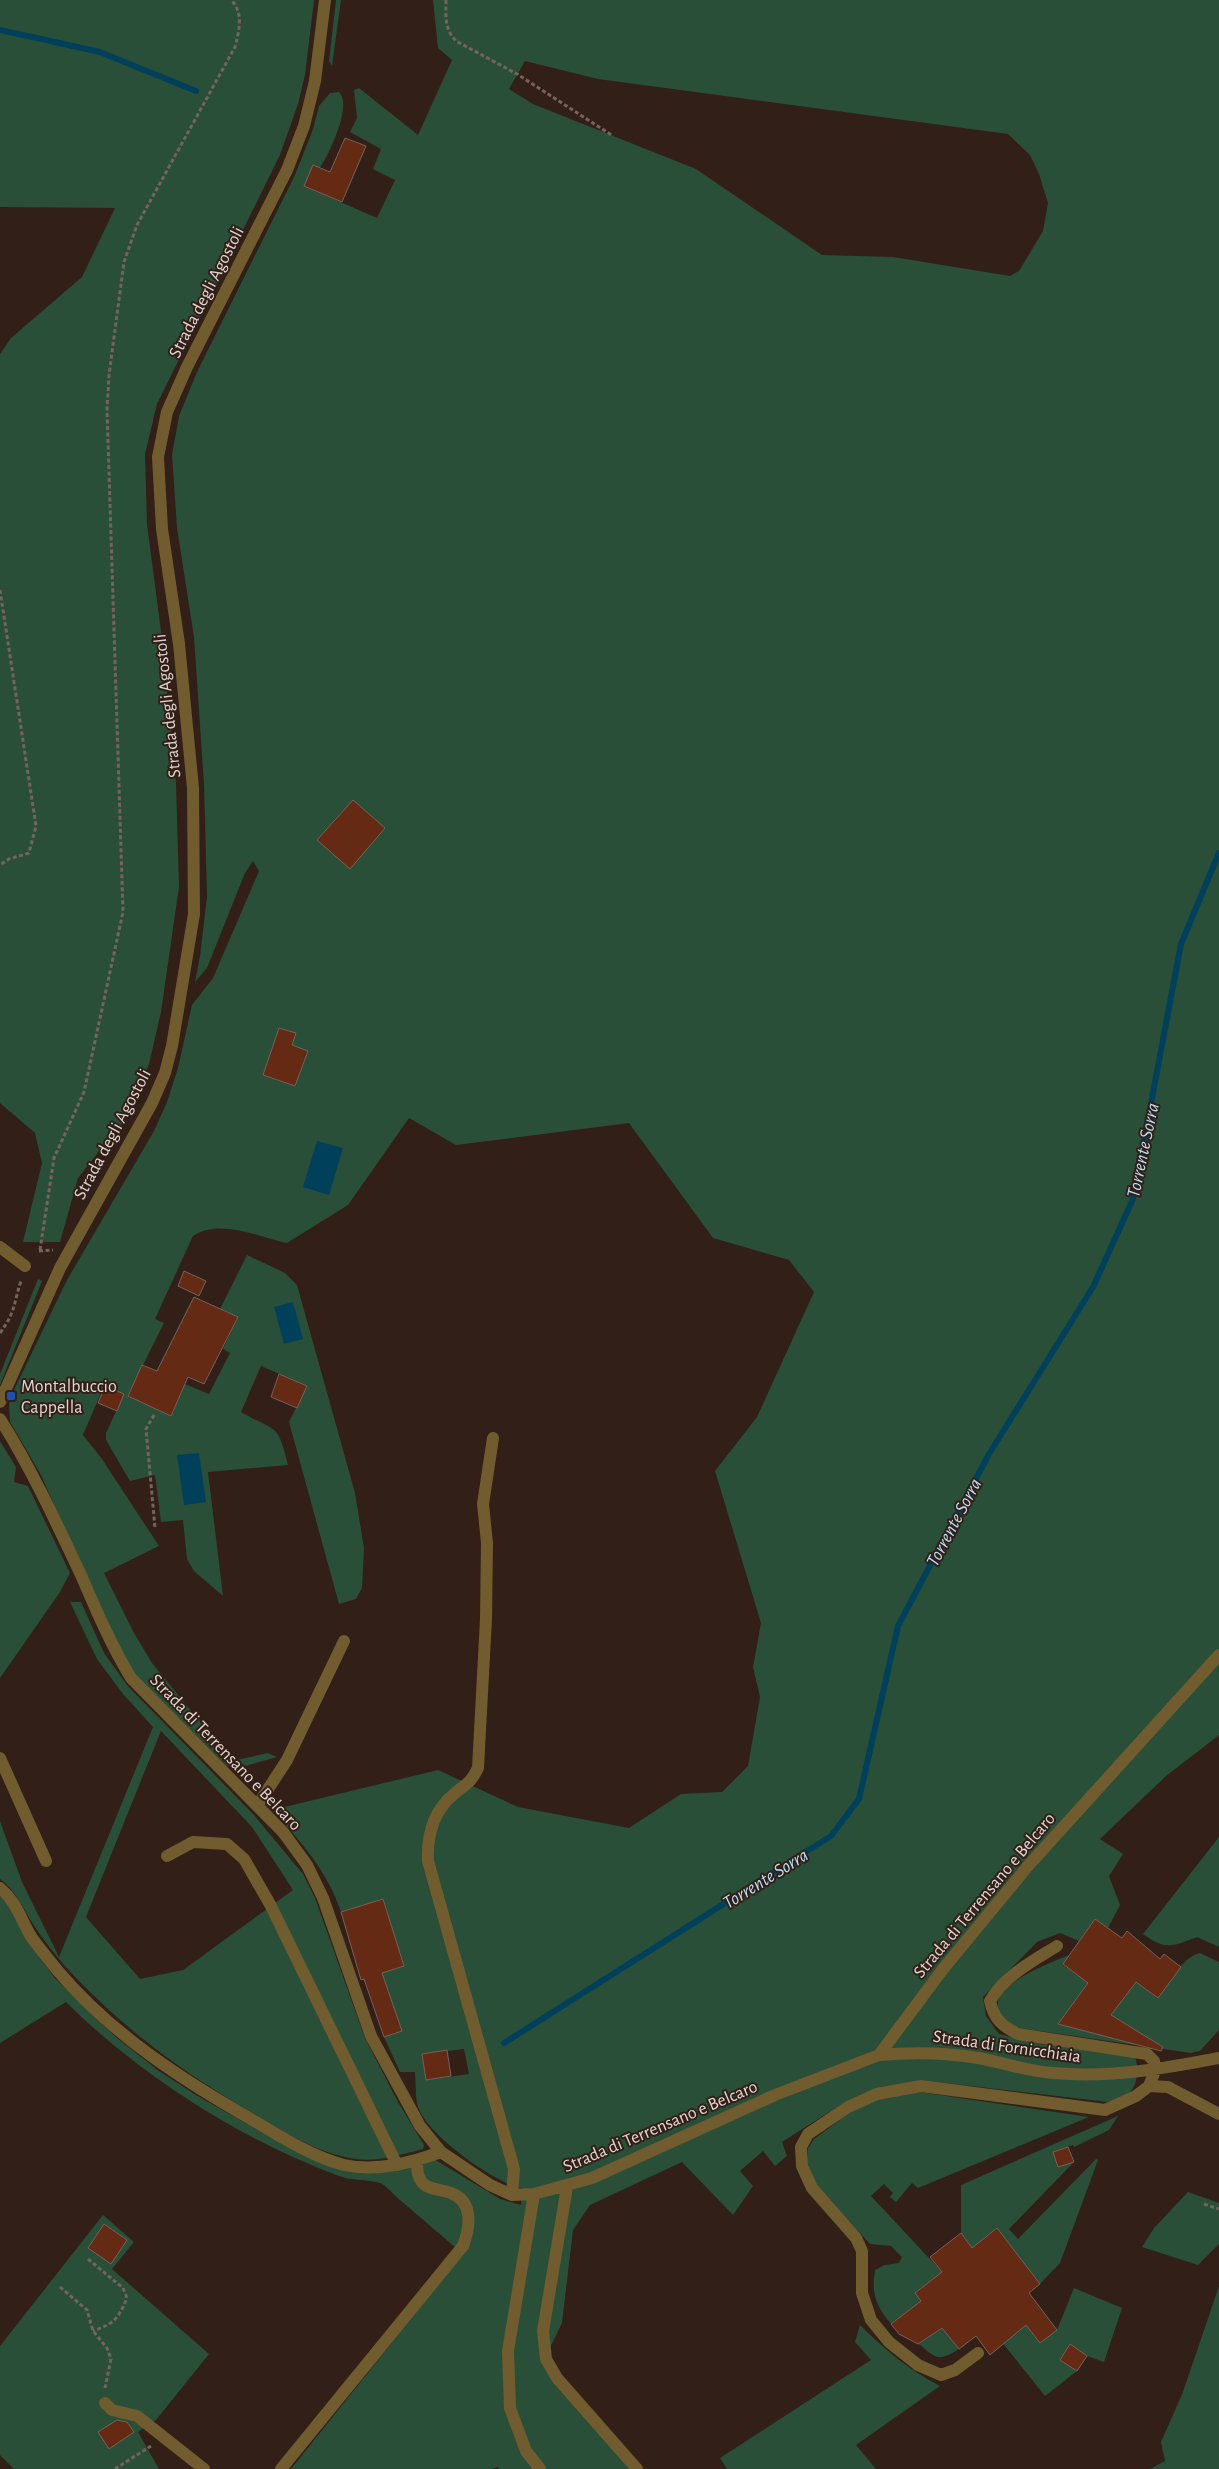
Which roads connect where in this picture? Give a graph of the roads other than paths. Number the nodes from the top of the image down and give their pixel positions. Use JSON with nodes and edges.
{"nodes":[{"id":1,"x":325,"y":0,"type":"edge"},
{"id":2,"x":0,"y":1247,"type":"edge"},
{"id":3,"x":25,"y":1266,"type":"dead end"},
{"id":4,"x":0,"y":1402,"type":"edge"},
{"id":5,"x":0,"y":1420,"type":"edge"},
{"id":6,"x":493,"y":1438,"type":"dead end"},
{"id":7,"x":344,"y":1640,"type":"dead end"},
{"id":8,"x":1219,"y":1655,"type":"edge"},
{"id":9,"x":0,"y":1758,"type":"edge"},
{"id":10,"x":257,"y":1806,"type":"junction"},
{"id":11,"x":167,"y":1856,"type":"dead end"},
{"id":12,"x":46,"y":1861,"type":"dead end"},
{"id":13,"x":0,"y":1888,"type":"edge"},
{"id":14,"x":1057,"y":1946,"type":"dead end"},
{"id":15,"x":879,"y":2055,"type":"junction"},
{"id":16,"x":1219,"y":2058,"type":"edge"},
{"id":17,"x":1155,"y":2071,"type":"junction"},
{"id":18,"x":1149,"y":2086,"type":"junction"},
{"id":19,"x":1219,"y":2114,"type":"edge"},
{"id":20,"x":440,"y":2152,"type":"junction"},
{"id":21,"x":417,"y":2160,"type":"junction"},
{"id":22,"x":397,"y":2165,"type":"junction"},
{"id":23,"x":567,"y":2187,"type":"junction"},
{"id":24,"x":534,"y":2194,"type":"junction"},
{"id":25,"x":512,"y":2195,"type":"junction"},
{"id":26,"x":978,"y":2353,"type":"dead end"},
{"id":27,"x":105,"y":2403,"type":"road end"},
{"id":28,"x":204,"y":2469,"type":"edge"},
{"id":29,"x":281,"y":2469,"type":"edge"},
{"id":30,"x":540,"y":2469,"type":"edge"},
{"id":31,"x":637,"y":2469,"type":"edge"}],
"edges":[{"from":1,"to":4,"type":"street","name":"Strada degli Agostoli"},
{"from":2,"to":3,"type":"street"},
{"from":5,"to":10,"type":"street","name":"Strada di Terrensano e Belcaro"},
{"from":6,"to":25,"type":"street"},
{"from":7,"to":10,"type":"street"},
{"from":8,"to":15,"type":"street","name":"Strada di Terrensano e Belcaro"},
{"from":9,"to":12,"type":"street"},
{"from":10,"to":20,"type":"street","name":"Strada di Terrensano e Belcaro"},
{"from":11,"to":22,"type":"street"},
{"from":13,"to":22,"type":"street"},
{"from":14,"to":17,"type":"street"},
{"from":15,"to":17,"type":"street","name":"Strada di Fornicchiaia"},
{"from":15,"to":23,"type":"street","name":"Strada di Terrensano e Belcaro"},
{"from":16,"to":17,"type":"street","name":"Strada di Fornicchiaia"},
{"from":17,"to":18,"type":"street"},
{"from":18,"to":19,"type":"street"},
{"from":18,"to":26,"type":"street"},
{"from":20,"to":21,"type":"street"},
{"from":20,"to":25,"type":"street","name":"Strada di Terrensano e Belcaro"},
{"from":21,"to":22,"type":"street"},
{"from":21,"to":29,"type":"street"},
{"from":23,"to":24,"type":"street","name":"Strada di Terrensano e Belcaro"},
{"from":23,"to":31,"type":"street"},
{"from":24,"to":25,"type":"street","name":"Strada di Terrensano e Belcaro"},
{"from":24,"to":30,"type":"street"},
{"from":27,"to":28,"type":"street"}]}
